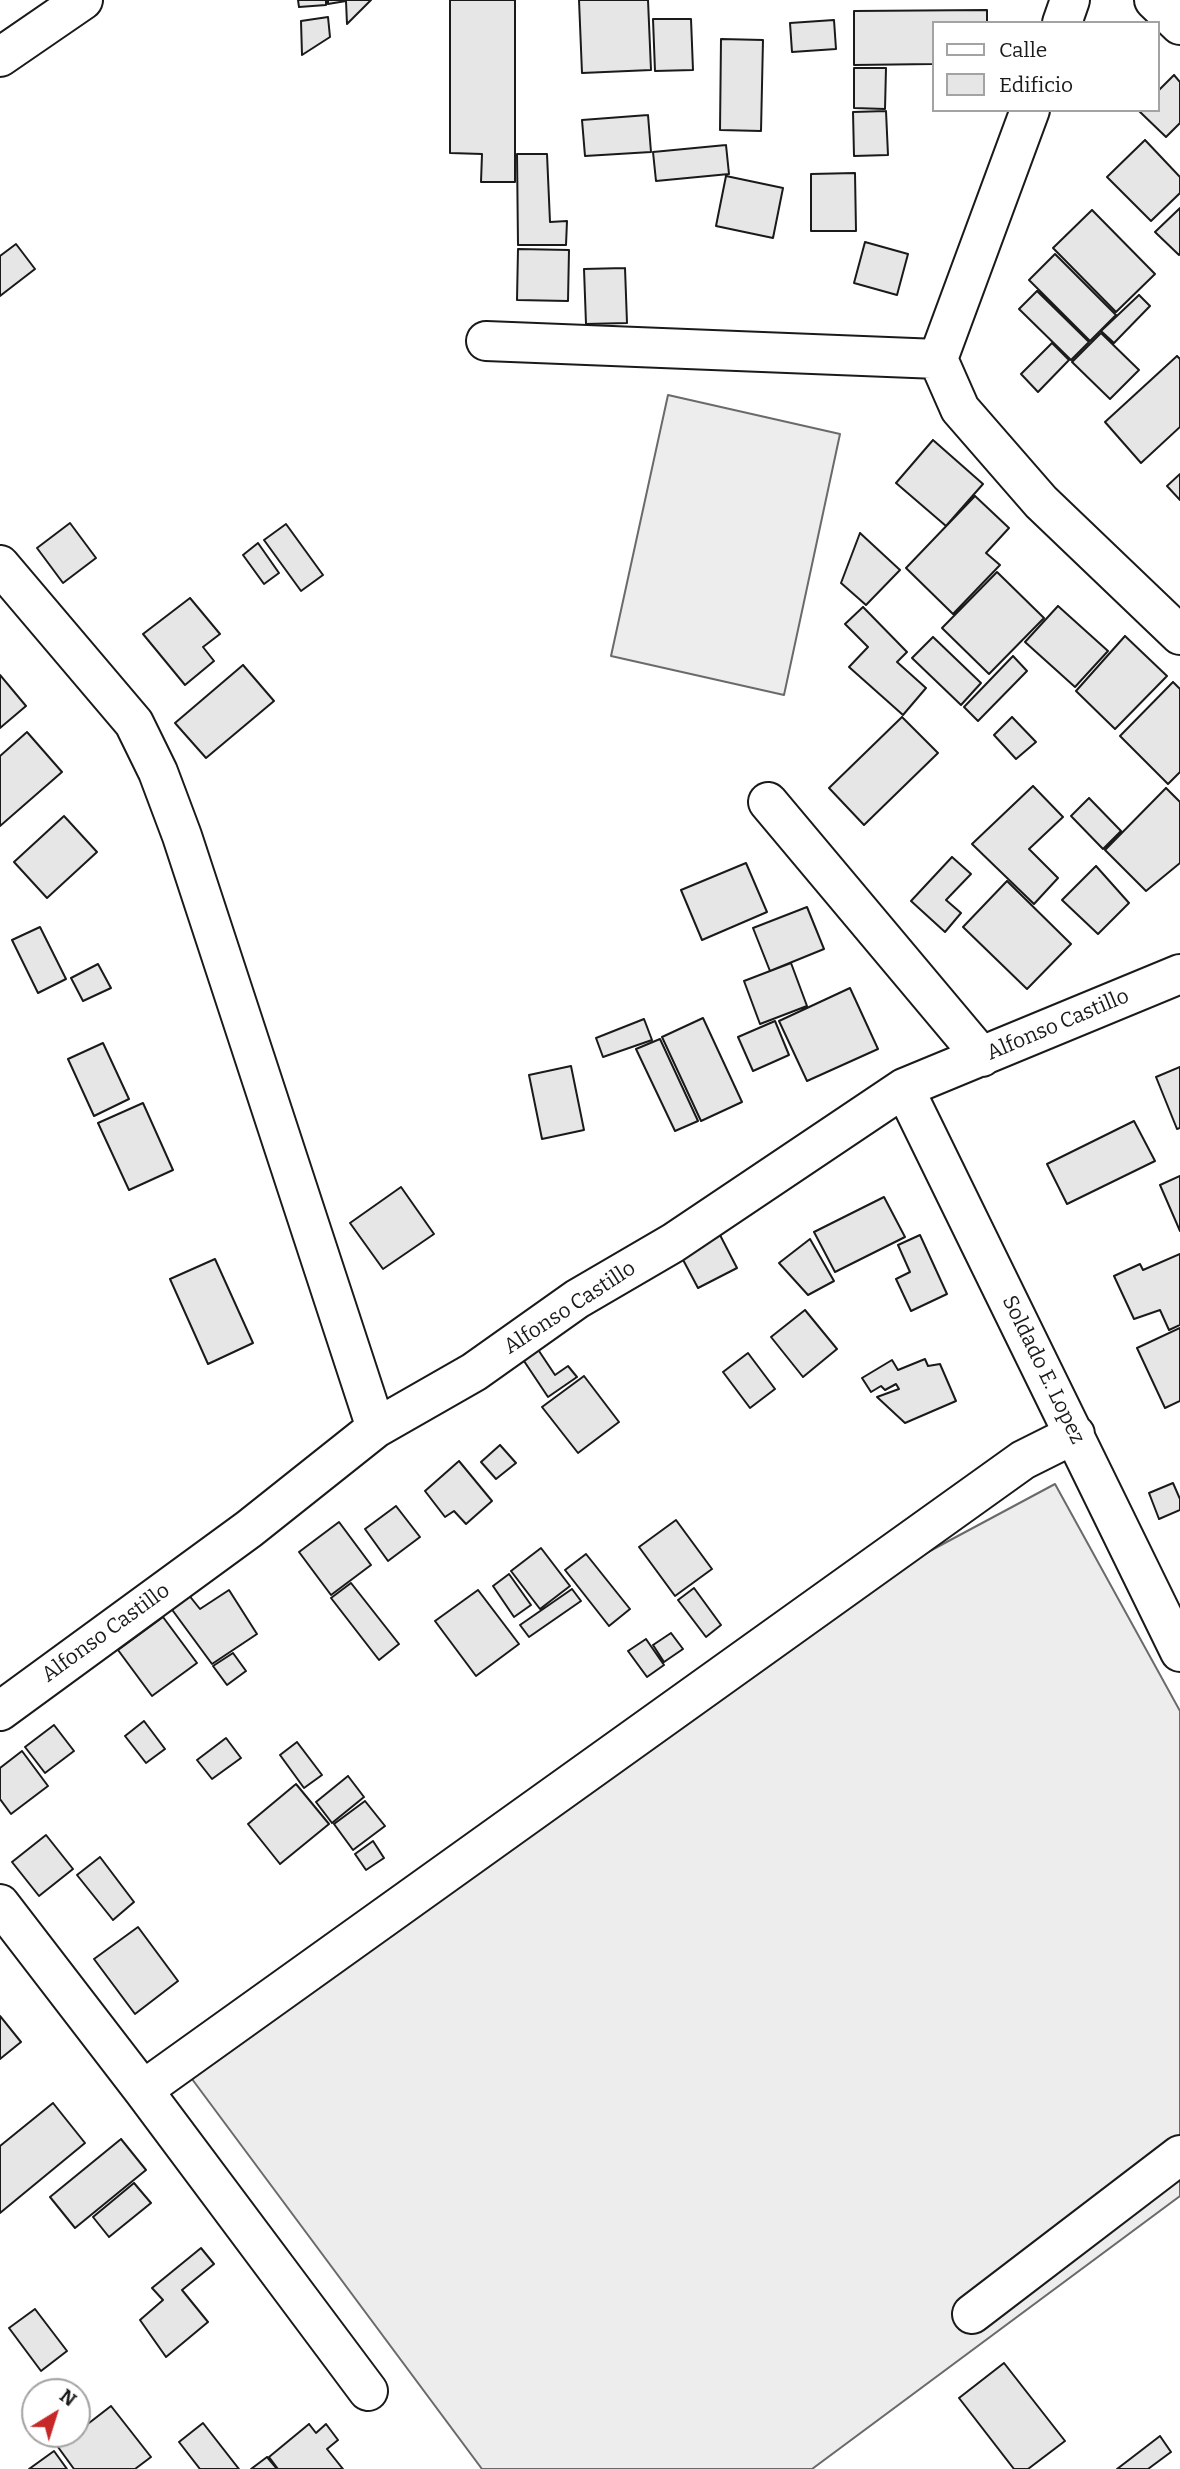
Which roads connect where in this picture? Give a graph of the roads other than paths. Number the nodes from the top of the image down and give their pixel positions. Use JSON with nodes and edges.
{"nodes":[{"id":1,"x":1070,"y":0,"type":"edge"},
{"id":2,"x":1154,"y":0,"type":"edge"},
{"id":3,"x":69,"y":4,"type":"edge"},
{"id":4,"x":1063,"y":21,"type":"edge"},
{"id":5,"x":1180,"y":25,"type":"edge"},
{"id":6,"x":0,"y":57,"type":"edge"},
{"id":7,"x":1029,"y":112,"type":"edge"},
{"id":8,"x":486,"y":341,"type":"dead end"},
{"id":9,"x":938,"y":359,"type":"junction"},
{"id":10,"x":0,"y":565,"type":"edge"},
{"id":11,"x":1180,"y":635,"type":"edge"},
{"id":12,"x":768,"y":802,"type":"dead end"},
{"id":13,"x":1180,"y":974,"type":"edge"},
{"id":14,"x":982,"y":1057,"type":"junction"},
{"id":15,"x":904,"y":1088,"type":"junction"},
{"id":16,"x":376,"y":1427,"type":"junction"},
{"id":17,"x":1075,"y":1434,"type":"junction"},
{"id":18,"x":1180,"y":1652,"type":"edge"},
{"id":19,"x":0,"y":1711,"type":"edge"},
{"id":20,"x":0,"y":1904,"type":"edge"},
{"id":21,"x":144,"y":2090,"type":"junction"},
{"id":22,"x":1180,"y":2155,"type":"edge"},
{"id":23,"x":972,"y":2314,"type":"dead end"},
{"id":24,"x":368,"y":2391,"type":"dead end"}],
"edges":[{"from":1,"to":4,"type":"street"},
{"from":2,"to":5,"type":"street"},
{"from":3,"to":6,"type":"street"},
{"from":7,"to":9,"type":"street"},
{"from":8,"to":9,"type":"street"},
{"from":9,"to":11,"type":"street"},
{"from":10,"to":16,"type":"street"},
{"from":12,"to":14,"type":"street"},
{"from":13,"to":14,"type":"street","name":"Alfonso Castillo"},
{"from":14,"to":15,"type":"street","name":"Alfonso Castillo"},
{"from":15,"to":16,"type":"street","name":"Alfonso Castillo"},
{"from":15,"to":17,"type":"street","name":"Soldado E. Lopez"},
{"from":16,"to":19,"type":"street","name":"Alfonso Castillo"},
{"from":17,"to":18,"type":"street","name":"Soldado E. Lopez"},
{"from":17,"to":21,"type":"street"},
{"from":20,"to":21,"type":"street"},
{"from":21,"to":24,"type":"street"},
{"from":22,"to":23,"type":"street"}]}
